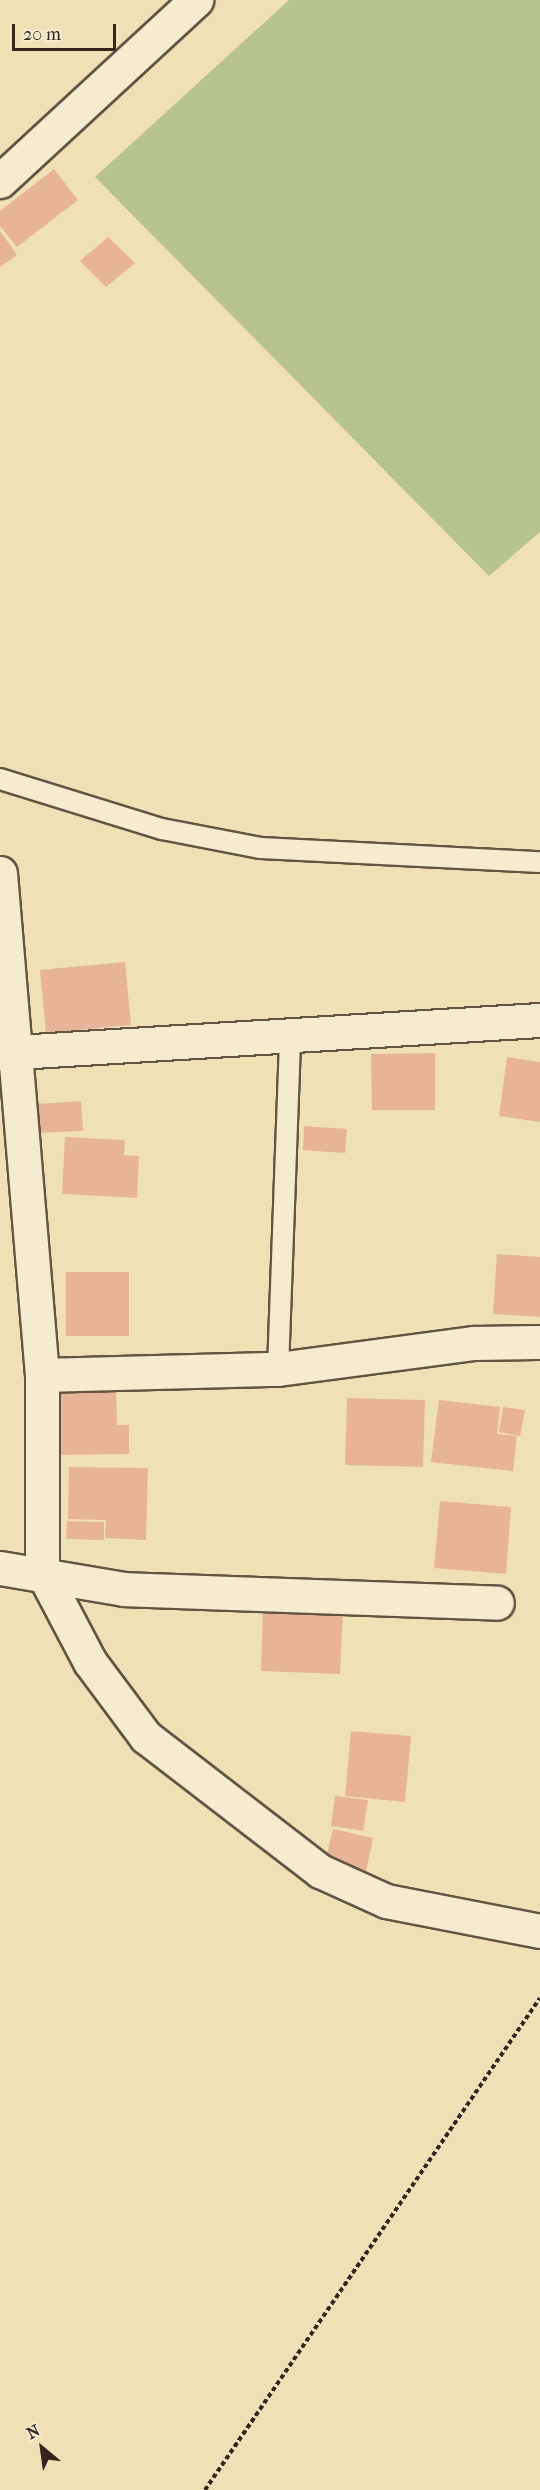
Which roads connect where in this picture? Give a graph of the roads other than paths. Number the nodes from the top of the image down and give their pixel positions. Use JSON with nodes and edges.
{"nodes":[{"id":1,"x":196,"y":0,"type":"edge"},
{"id":2,"x":0,"y":181,"type":"edge"},
{"id":3,"x":0,"y":779,"type":"edge"},
{"id":4,"x":540,"y":862,"type":"edge"},
{"id":5,"x":0,"y":873,"type":"edge"},
{"id":6,"x":540,"y":1020,"type":"edge"},
{"id":7,"x":290,"y":1036,"type":"junction"},
{"id":8,"x":8,"y":1052,"type":"edge"},
{"id":9,"x":540,"y":1342,"type":"edge"},
{"id":10,"x":278,"y":1369,"type":"junction"},
{"id":11,"x":42,"y":1375,"type":"junction"},
{"id":12,"x":0,"y":1568,"type":"edge"},
{"id":13,"x":42,"y":1571,"type":"junction"},
{"id":14,"x":497,"y":1603,"type":"dead end"},
{"id":15,"x":540,"y":1931,"type":"edge"}],
"edges":[{"from":1,"to":2,"type":"street"},
{"from":3,"to":4,"type":"lane"},
{"from":5,"to":8,"type":"street"},
{"from":6,"to":7,"type":"street"},
{"from":7,"to":8,"type":"street"},
{"from":7,"to":10,"type":"lane"},
{"from":8,"to":11,"type":"street"},
{"from":9,"to":10,"type":"street"},
{"from":10,"to":11,"type":"street"},
{"from":11,"to":13,"type":"street"},
{"from":12,"to":13,"type":"street"},
{"from":13,"to":14,"type":"street"},
{"from":13,"to":15,"type":"street"}]}
